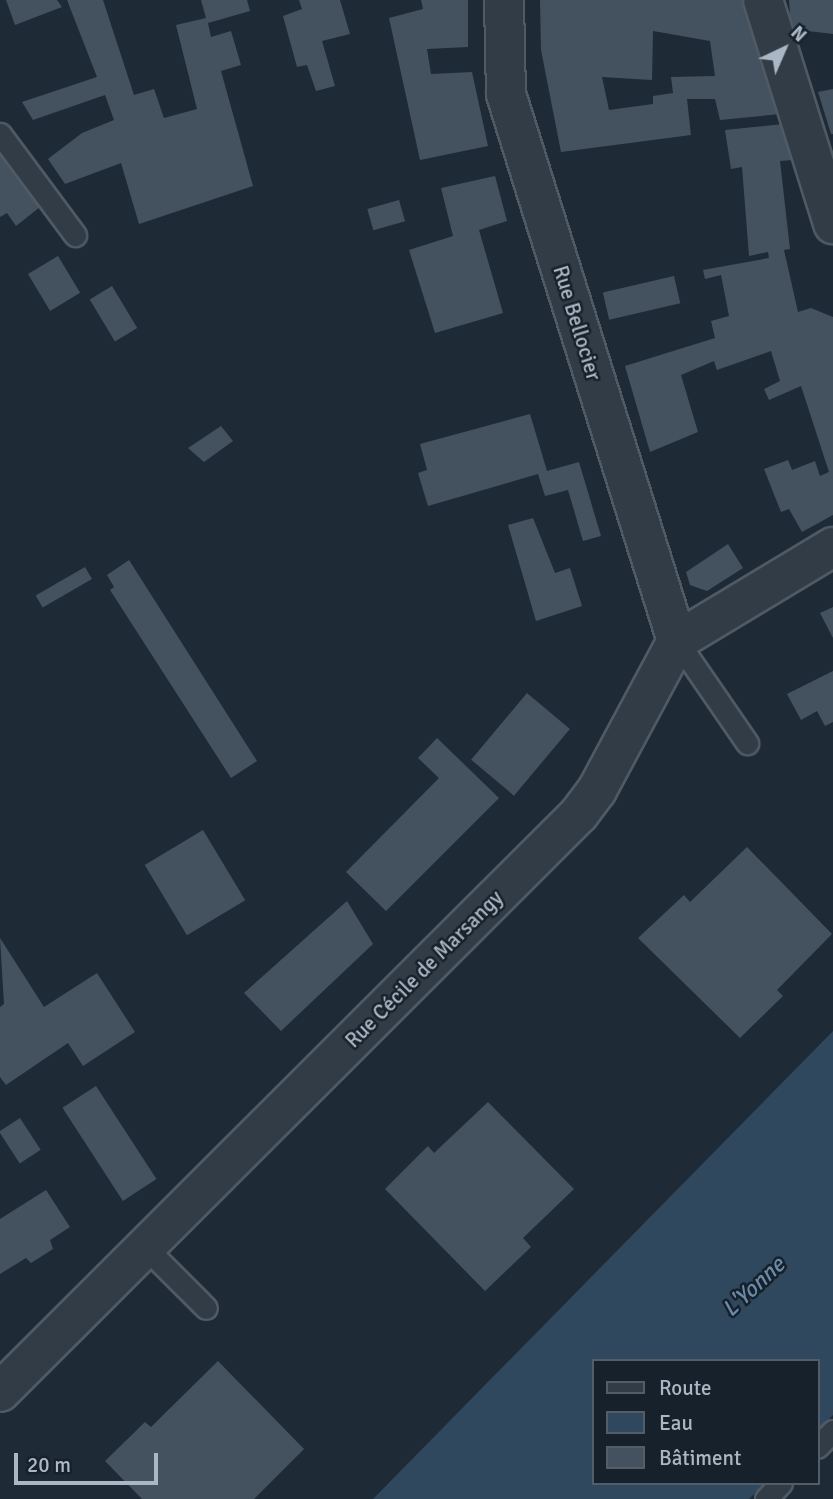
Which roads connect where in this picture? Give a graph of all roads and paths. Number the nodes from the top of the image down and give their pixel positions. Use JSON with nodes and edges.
{"nodes":[{"id":1,"x":504,"y":0,"type":"edge"},
{"id":2,"x":763,"y":0,"type":"edge"},
{"id":3,"x":0,"y":134,"type":"edge"},
{"id":4,"x":833,"y":224,"type":"edge"},
{"id":5,"x":75,"y":235,"type":"dead end"},
{"id":6,"x":833,"y":547,"type":"edge"},
{"id":7,"x":677,"y":642,"type":"junction"},
{"id":8,"x":747,"y":743,"type":"dead end"},
{"id":9,"x":145,"y":1247,"type":"junction"},
{"id":10,"x":206,"y":1308,"type":"dead end"},
{"id":11,"x":0,"y":1392,"type":"edge"},
{"id":12,"x":833,"y":1431,"type":"edge"},
{"id":13,"x":819,"y":1445,"type":"edge"},
{"id":14,"x":779,"y":1485,"type":"edge"},
{"id":15,"x":766,"y":1499,"type":"edge"}],
"edges":[{"from":1,"to":7,"type":"street","name":"Rue Bellocier"},
{"from":2,"to":4,"type":"street"},
{"from":3,"to":5,"type":"lane"},
{"from":6,"to":7,"type":"street","name":"Rue Cécile de Marsangy"},
{"from":7,"to":8,"type":"lane"},
{"from":7,"to":9,"type":"street","name":"Rue Cécile de Marsangy"},
{"from":9,"to":10,"type":"lane"},
{"from":9,"to":11,"type":"street","name":"Rue Cécile de Marsangy"},
{"from":12,"to":13,"type":"lane"},
{"from":14,"to":15,"type":"lane"}]}
